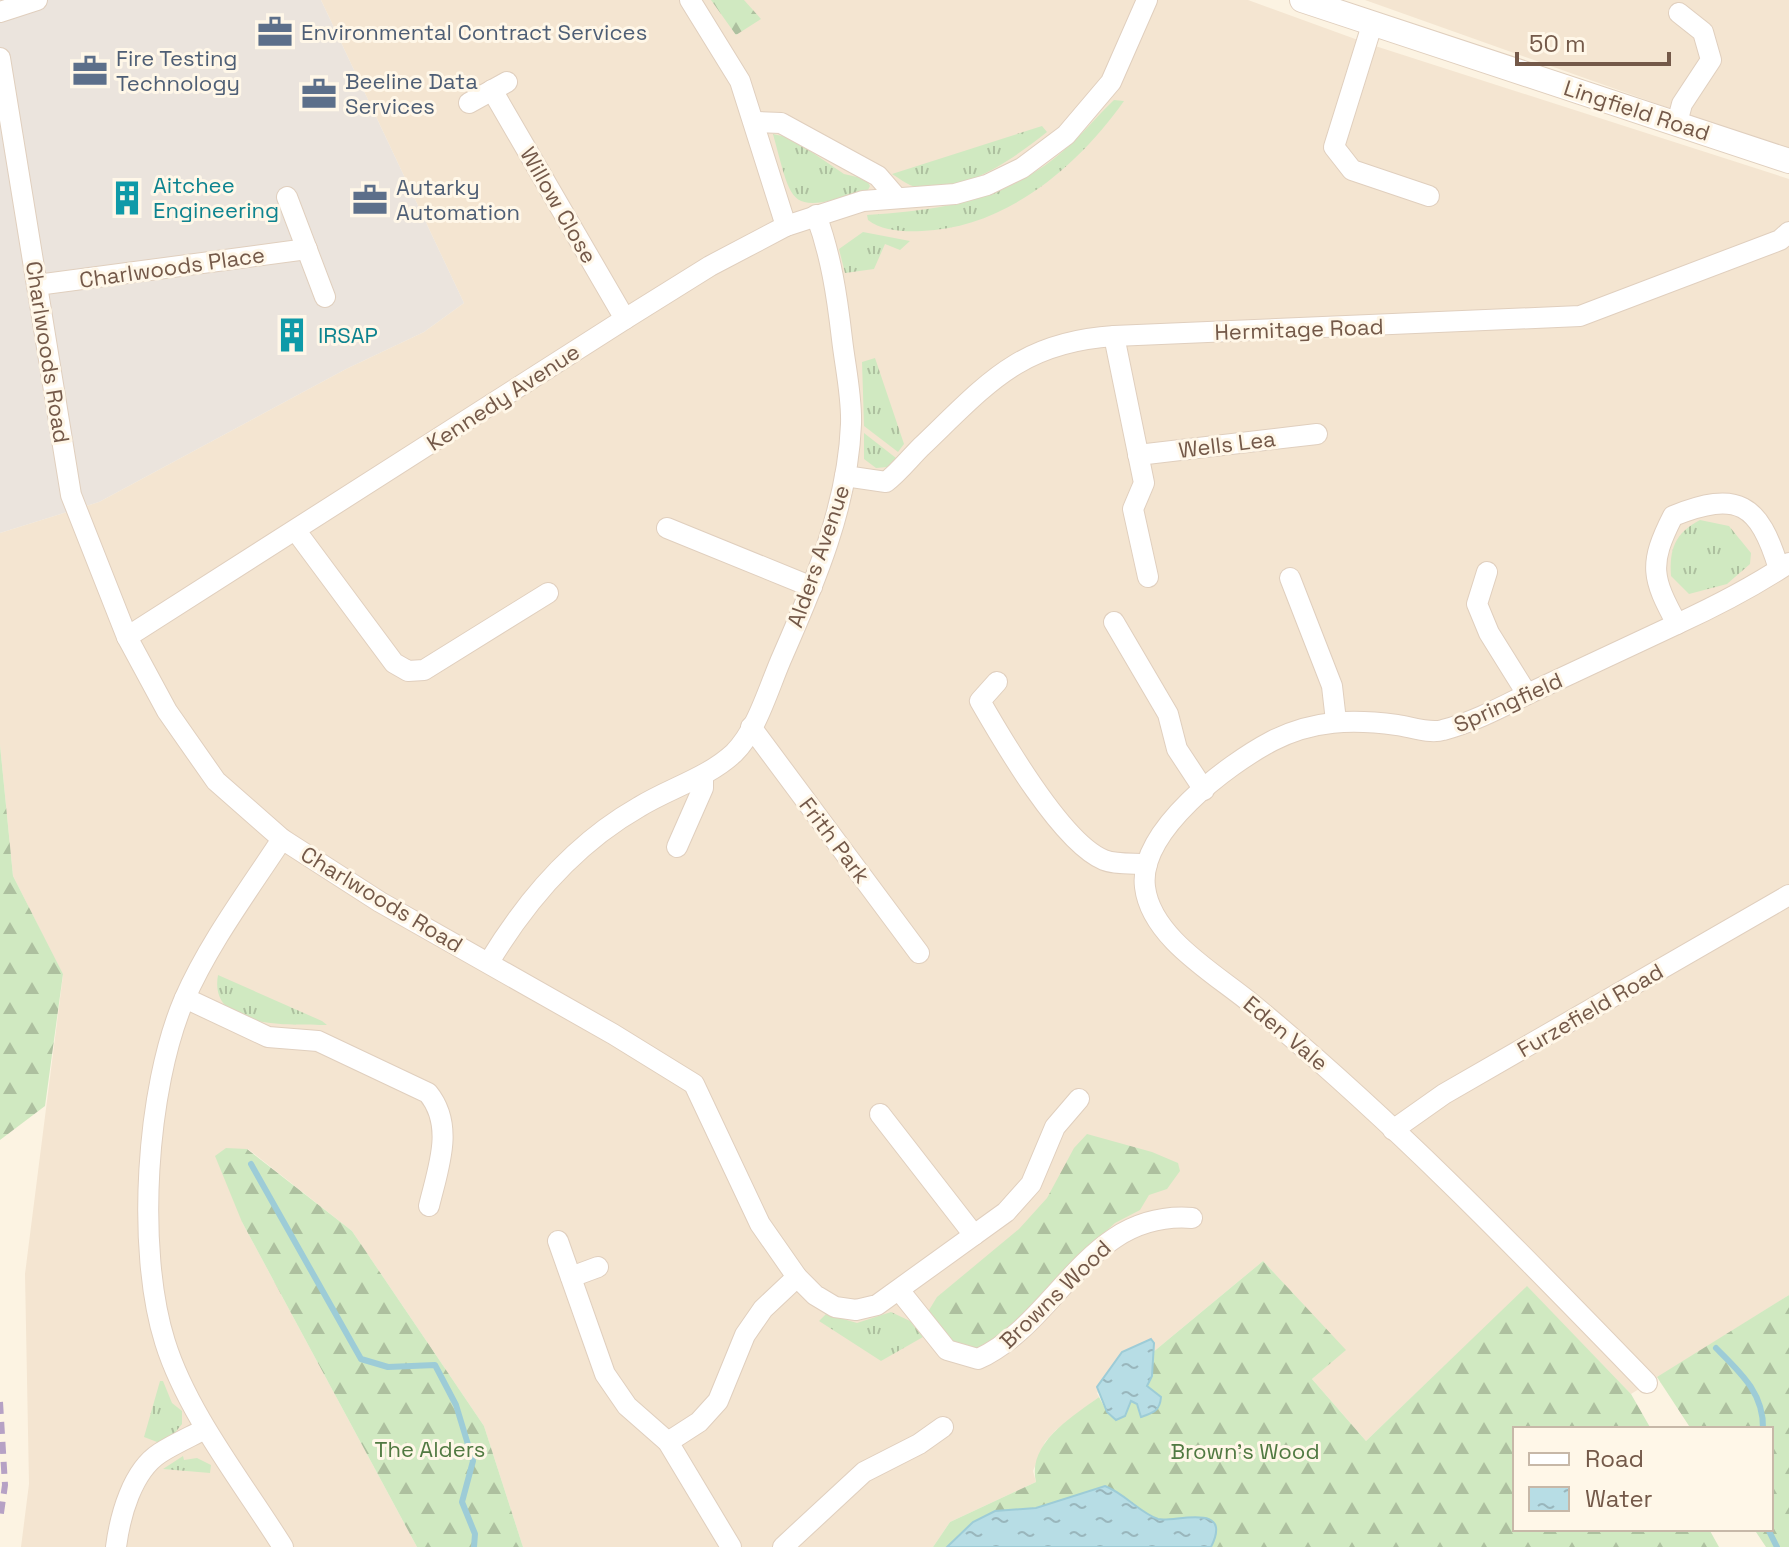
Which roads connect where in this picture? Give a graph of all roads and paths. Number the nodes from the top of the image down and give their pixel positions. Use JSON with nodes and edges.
{"nodes":[{"id":1,"x":37,"y":0,"type":"edge"},
{"id":2,"x":690,"y":0,"type":"edge"},
{"id":3,"x":1147,"y":0,"type":"edge"},
{"id":4,"x":1302,"y":0,"type":"edge"},
{"id":5,"x":0,"y":12,"type":"edge"},
{"id":6,"x":1679,"y":13,"type":"dead end"},
{"id":7,"x":1372,"y":25,"type":"junction"},
{"id":8,"x":0,"y":58,"type":"edge"},
{"id":9,"x":469,"y":103,"type":"dead end"},
{"id":10,"x":755,"y":122,"type":"junction"},
{"id":11,"x":1677,"y":123,"type":"junction"},
{"id":12,"x":1789,"y":161,"type":"edge"},
{"id":13,"x":1429,"y":196,"type":"dead end"},
{"id":14,"x":287,"y":197,"type":"dead end"},
{"id":15,"x":897,"y":198,"type":"junction"},
{"id":16,"x":816,"y":215,"type":"junction"},
{"id":17,"x":786,"y":226,"type":"junction"},
{"id":18,"x":1789,"y":232,"type":"edge"},
{"id":19,"x":307,"y":249,"type":"junction"},
{"id":20,"x":37,"y":285,"type":"junction"},
{"id":21,"x":325,"y":297,"type":"dead end"},
{"id":22,"x":625,"y":319,"type":"junction"},
{"id":23,"x":1114,"y":336,"type":"junction"},
{"id":24,"x":1317,"y":434,"type":"dead end"},
{"id":25,"x":1138,"y":455,"type":"junction"},
{"id":26,"x":845,"y":476,"type":"junction"},
{"id":27,"x":667,"y":528,"type":"dead end"},
{"id":28,"x":296,"y":531,"type":"junction"},
{"id":29,"x":1784,"y":566,"type":"edge"},
{"id":30,"x":1487,"y":572,"type":"dead end"},
{"id":31,"x":1148,"y":577,"type":"dead end"},
{"id":32,"x":1290,"y":578,"type":"dead end"},
{"id":33,"x":812,"y":587,"type":"junction"},
{"id":34,"x":548,"y":593,"type":"dead end"},
{"id":35,"x":1114,"y":622,"type":"dead end"},
{"id":36,"x":1677,"y":624,"type":"junction"},
{"id":37,"x":127,"y":637,"type":"junction"},
{"id":38,"x":997,"y":682,"type":"dead end"},
{"id":39,"x":1527,"y":694,"type":"junction"},
{"id":40,"x":1336,"y":721,"type":"junction"},
{"id":41,"x":751,"y":727,"type":"junction"},
{"id":42,"x":703,"y":776,"type":"junction"},
{"id":43,"x":1204,"y":790,"type":"junction"},
{"id":44,"x":282,"y":839,"type":"junction"},
{"id":45,"x":677,"y":847,"type":"dead end"},
{"id":46,"x":1147,"y":864,"type":"junction"},
{"id":47,"x":1789,"y":895,"type":"edge"},
{"id":48,"x":919,"y":953,"type":"dead end"},
{"id":49,"x":489,"y":962,"type":"junction"},
{"id":50,"x":185,"y":998,"type":"junction"},
{"id":51,"x":1079,"y":1099,"type":"dead end"},
{"id":52,"x":880,"y":1114,"type":"dead end"},
{"id":53,"x":1393,"y":1130,"type":"junction"},
{"id":54,"x":429,"y":1206,"type":"dead end"},
{"id":55,"x":1192,"y":1218,"type":"dead end"},
{"id":56,"x":974,"y":1235,"type":"junction"},
{"id":57,"x":558,"y":1241,"type":"dead end"},
{"id":58,"x":598,"y":1267,"type":"dead end"},
{"id":59,"x":571,"y":1277,"type":"junction"},
{"id":60,"x":797,"y":1277,"type":"junction"},
{"id":61,"x":899,"y":1290,"type":"junction"},
{"id":62,"x":1647,"y":1383,"type":"dead end"},
{"id":63,"x":943,"y":1427,"type":"dead end"},
{"id":64,"x":205,"y":1429,"type":"junction"},
{"id":65,"x":668,"y":1442,"type":"junction"},
{"id":66,"x":116,"y":1547,"type":"edge"},
{"id":67,"x":283,"y":1547,"type":"edge"},
{"id":68,"x":731,"y":1547,"type":"edge"},
{"id":69,"x":783,"y":1547,"type":"edge"}],
"edges":[{"from":1,"to":5,"type":"street"},
{"from":2,"to":10,"type":"street"},
{"from":3,"to":15,"type":"street","name":"Kennedy Avenue"},
{"from":4,"to":7,"type":"street","name":"Lingfield Road"},
{"from":6,"to":11,"type":"street"},
{"from":7,"to":11,"type":"street","name":"Lingfield Road"},
{"from":7,"to":13,"type":"street"},
{"from":8,"to":20,"type":"street","name":"Charlwoods Road"},
{"from":9,"to":22,"type":"street","name":"Willow Close"},
{"from":10,"to":15,"type":"street"},
{"from":10,"to":17,"type":"street"},
{"from":11,"to":12,"type":"street","name":"Lingfield Road"},
{"from":14,"to":19,"type":"street"},
{"from":15,"to":16,"type":"street","name":"Kennedy Avenue"},
{"from":16,"to":17,"type":"street","name":"Kennedy Avenue"},
{"from":16,"to":26,"type":"street","name":"Alders Avenue"},
{"from":17,"to":22,"type":"street","name":"Kennedy Avenue"},
{"from":18,"to":23,"type":"street","name":"Hermitage Road"},
{"from":19,"to":20,"type":"street","name":"Charlwoods Place"},
{"from":19,"to":21,"type":"street"},
{"from":20,"to":37,"type":"street","name":"Charlwoods Road"},
{"from":22,"to":28,"type":"street","name":"Kennedy Avenue"},
{"from":23,"to":25,"type":"street"},
{"from":23,"to":26,"type":"street","name":"Hermitage Road"},
{"from":24,"to":25,"type":"street","name":"Wells Lea"},
{"from":25,"to":31,"type":"street"},
{"from":26,"to":33,"type":"street","name":"Alders Avenue"},
{"from":27,"to":33,"type":"street"},
{"from":28,"to":34,"type":"street"},
{"from":28,"to":37,"type":"street","name":"Kennedy Avenue"},
{"from":29,"to":36,"type":"street","name":"Springfield"},
{"from":29,"to":36,"type":"street","name":"Springfield"},
{"from":30,"to":39,"type":"street"},
{"from":32,"to":40,"type":"street"},
{"from":33,"to":41,"type":"street","name":"Alders Avenue"},
{"from":35,"to":43,"type":"street"},
{"from":36,"to":39,"type":"street","name":"Springfield"},
{"from":37,"to":44,"type":"street","name":"Charlwoods Road"},
{"from":38,"to":46,"type":"street"},
{"from":39,"to":40,"type":"street","name":"Springfield"},
{"from":40,"to":43,"type":"street","name":"Springfield"},
{"from":41,"to":42,"type":"street","name":"Alders Avenue"},
{"from":41,"to":48,"type":"street","name":"Frith Park"},
{"from":42,"to":45,"type":"street"},
{"from":42,"to":49,"type":"street","name":"Alders Avenue"},
{"from":43,"to":46,"type":"street","name":"Springfield"},
{"from":44,"to":49,"type":"street","name":"Charlwoods Road"},
{"from":44,"to":50,"type":"street"},
{"from":46,"to":53,"type":"street","name":"Eden Vale"},
{"from":47,"to":53,"type":"street","name":"Furzefield Road"},
{"from":49,"to":60,"type":"street","name":"Charlwoods Road"},
{"from":50,"to":54,"type":"street"},
{"from":50,"to":64,"type":"street"},
{"from":51,"to":56,"type":"street","name":"Charlwoods Road"},
{"from":52,"to":56,"type":"street"},
{"from":53,"to":62,"type":"street","name":"Eden Vale"},
{"from":55,"to":61,"type":"street","name":"Browns Wood"},
{"from":56,"to":61,"type":"street","name":"Charlwoods Road"},
{"from":57,"to":59,"type":"street"},
{"from":58,"to":59,"type":"street"},
{"from":59,"to":65,"type":"street"},
{"from":60,"to":61,"type":"street","name":"Charlwoods Road"},
{"from":60,"to":65,"type":"street"},
{"from":63,"to":69,"type":"street"},
{"from":64,"to":66,"type":"street"},
{"from":64,"to":67,"type":"street"},
{"from":65,"to":68,"type":"street"}]}
